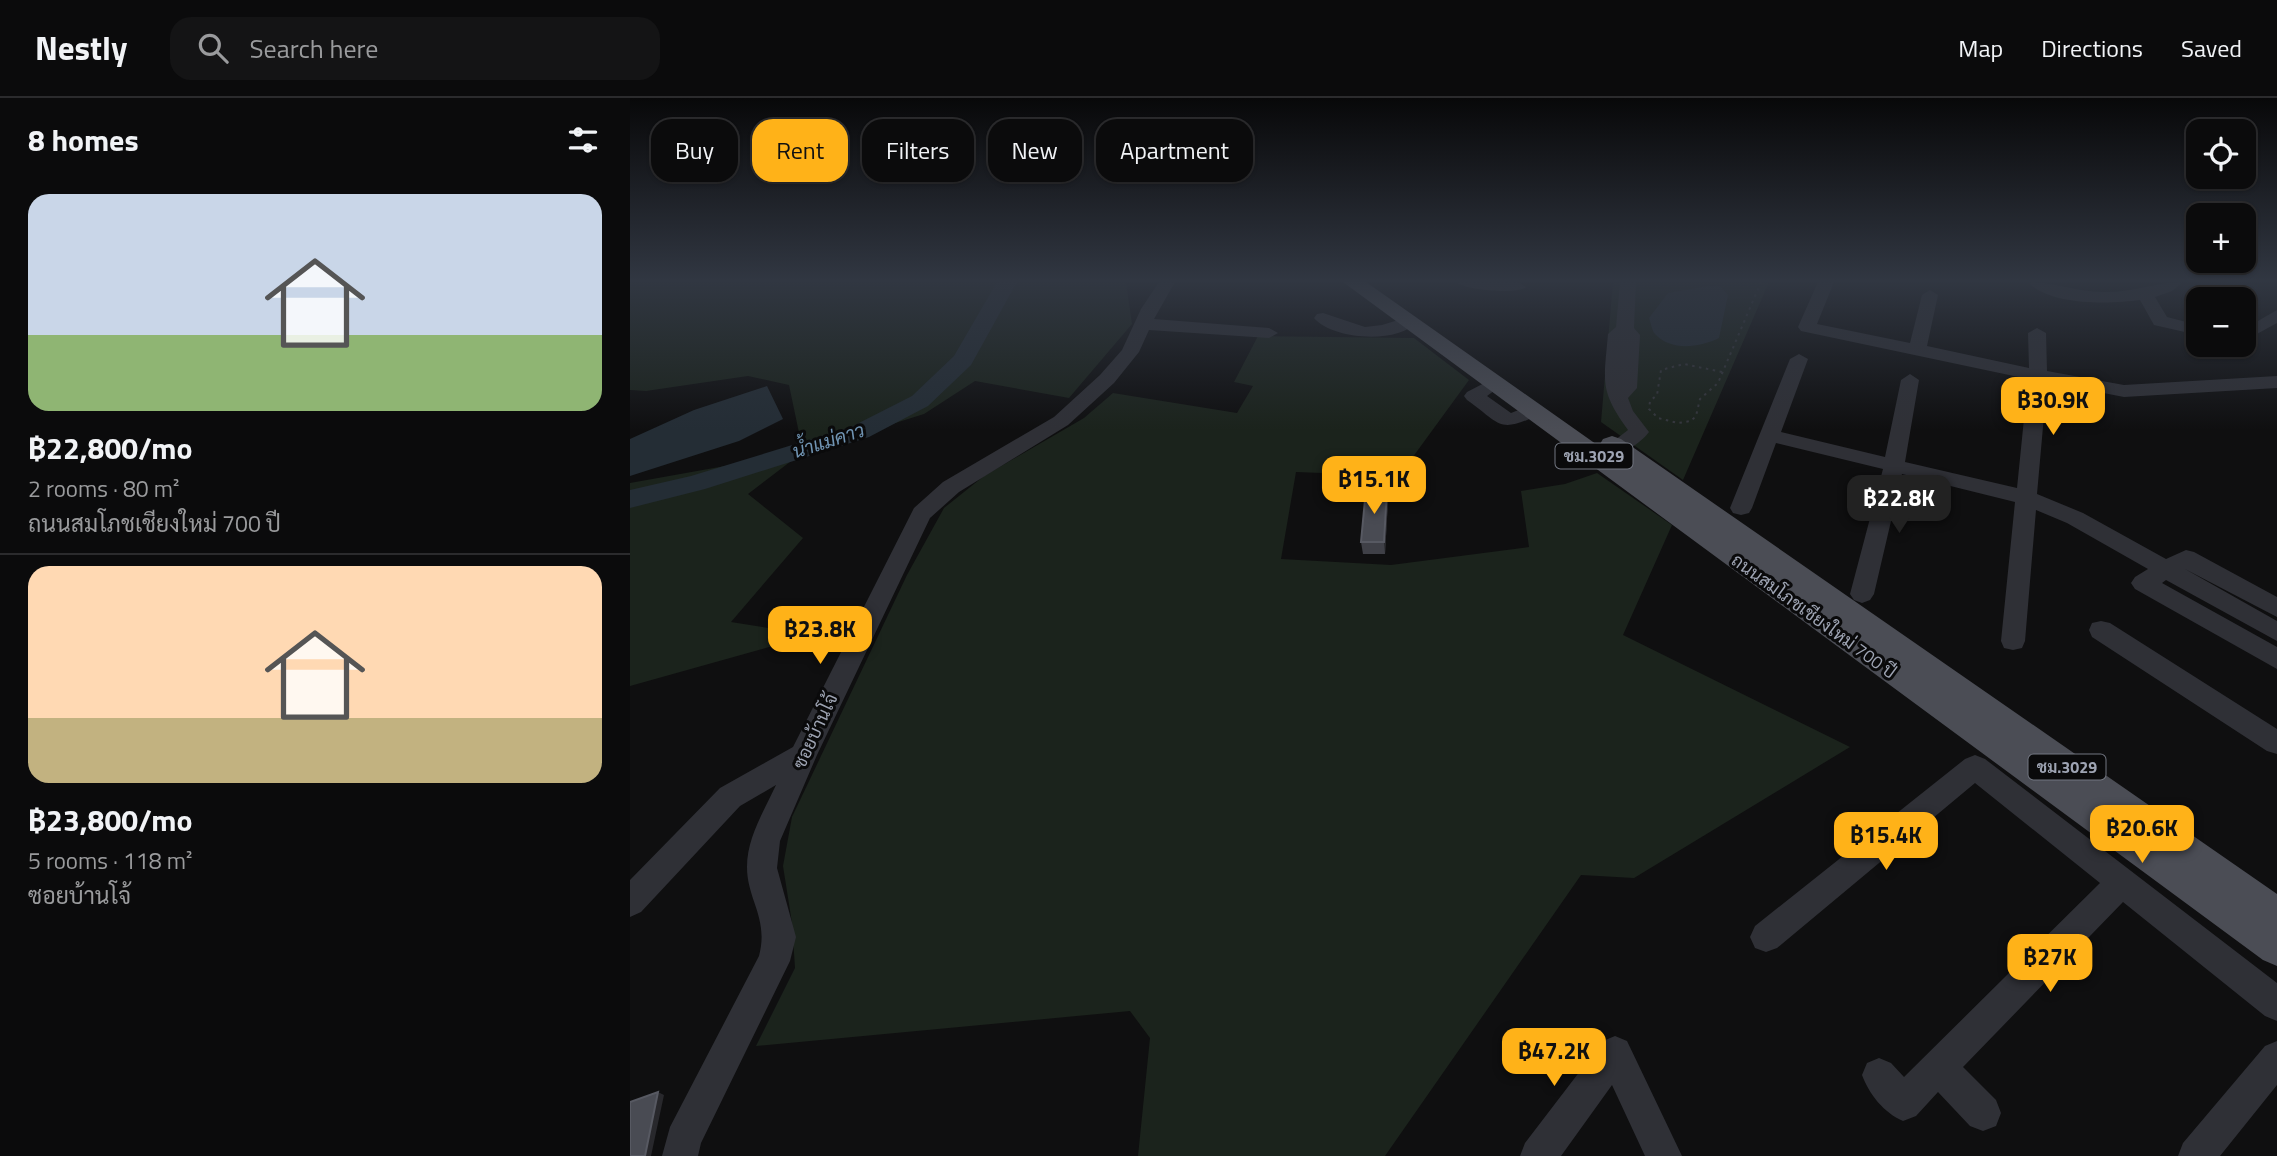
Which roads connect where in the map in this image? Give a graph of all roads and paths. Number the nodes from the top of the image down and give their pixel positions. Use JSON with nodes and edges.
{"nodes":[{"id":1,"x":1140,"y":331,"type":"edge"},
{"id":2,"x":1246,"y":331,"type":"edge"},
{"id":3,"x":1356,"y":331,"type":"edge"},
{"id":4,"x":1384,"y":331,"type":"edge"},
{"id":5,"x":1421,"y":331,"type":"edge"},
{"id":6,"x":1453,"y":331,"type":"edge"},
{"id":7,"x":1622,"y":331,"type":"edge"},
{"id":8,"x":1740,"y":331,"type":"edge"},
{"id":9,"x":1829,"y":331,"type":"edge"},
{"id":10,"x":1921,"y":331,"type":"edge"},
{"id":11,"x":2037,"y":332,"type":"dead end"},
{"id":12,"x":1269,"y":333,"type":"dead end"},
{"id":13,"x":1917,"y":349,"type":"junction"},
{"id":14,"x":1799,"y":359,"type":"dead end"},
{"id":15,"x":1722,"y":372,"type":"junction"},
{"id":16,"x":2038,"y":373,"type":"junction"},
{"id":17,"x":1910,"y":380,"type":"dead end"},
{"id":18,"x":2277,"y":383,"type":"edge"},
{"id":19,"x":1769,"y":435,"type":"junction"},
{"id":20,"x":1616,"y":447,"type":"junction"},
{"id":21,"x":1894,"y":466,"type":"junction"},
{"id":22,"x":2027,"y":498,"type":"junction"},
{"id":23,"x":1741,"y":508,"type":"dead end"},
{"id":24,"x":2165,"y":569,"type":"junction"},
{"id":25,"x":1862,"y":594,"type":"dead end"},
{"id":26,"x":2277,"y":608,"type":"edge"},
{"id":27,"x":2101,"y":630,"type":"dead end"},
{"id":28,"x":2277,"y":632,"type":"edge"},
{"id":29,"x":2013,"y":641,"type":"dead end"},
{"id":30,"x":2277,"y":659,"type":"edge"},
{"id":31,"x":2277,"y":743,"type":"edge"},
{"id":32,"x":803,"y":755,"type":"junction"},
{"id":33,"x":2058,"y":776,"type":"junction"},
{"id":34,"x":2122,"y":882,"type":"junction"},
{"id":35,"x":2277,"y":895,"type":"edge"},
{"id":36,"x":630,"y":902,"type":"edge"},
{"id":37,"x":2277,"y":916,"type":"edge"},
{"id":38,"x":1766,"y":937,"type":"dead end"},
{"id":39,"x":2277,"y":947,"type":"edge"},
{"id":40,"x":2277,"y":971,"type":"edge"},
{"id":41,"x":2277,"y":1004,"type":"edge"},
{"id":42,"x":2277,"y":1058,"type":"edge"},
{"id":43,"x":1940,"y":1069,"type":"junction"},
{"id":44,"x":1878,"y":1075,"type":"dead end"},
{"id":45,"x":1983,"y":1113,"type":"dead end"},
{"id":46,"x":680,"y":1156,"type":"edge"},
{"id":47,"x":1538,"y":1156,"type":"edge"},
{"id":48,"x":1664,"y":1156,"type":"edge"},
{"id":49,"x":2196,"y":1156,"type":"edge"}],
"edges":[{"from":1,"to":32,"type":"street","name":"ซอยบ้านโจ้"},
{"from":2,"to":12,"type":"street"},
{"from":3,"to":4,"type":"street"},
{"from":5,"to":33,"type":"main road","name":"ถนนสมโภชเชียงใหม่ 700 ปี","number":"ชม.3029"},
{"from":6,"to":20,"type":"main road","name":"ถนนสมโภชเชียงใหม่ 700 ปี","number":"ชม.3029"},
{"from":7,"to":20,"type":"street"},
{"from":8,"to":15,"type":"path"},
{"from":9,"to":13,"type":"street"},
{"from":10,"to":13,"type":"street"},
{"from":11,"to":16,"type":"street"},
{"from":13,"to":16,"type":"street"},
{"from":14,"to":19,"type":"street"},
{"from":15,"to":15,"type":"path"},
{"from":16,"to":18,"type":"street"},
{"from":16,"to":22,"type":"street"},
{"from":17,"to":21,"type":"street"},
{"from":19,"to":21,"type":"street"},
{"from":19,"to":23,"type":"street"},
{"from":20,"to":33,"type":"main road","name":"ถนนสมโภชเชียงใหม่ 700 ปี","number":"ชม.3029"},
{"from":21,"to":22,"type":"street"},
{"from":21,"to":25,"type":"street"},
{"from":22,"to":24,"type":"street"},
{"from":22,"to":29,"type":"street"},
{"from":24,"to":26,"type":"street"},
{"from":24,"to":28,"type":"street"},
{"from":24,"to":30,"type":"street"},
{"from":27,"to":31,"type":"street"},
{"from":32,"to":36,"type":"street"},
{"from":32,"to":46,"type":"street","name":"ซอยบ้านโจ้"},
{"from":33,"to":35,"type":"main road","number":"ชม.3029"},
{"from":33,"to":37,"type":"main road","name":"ถนนสมโภชเชียงใหม่ 700 ปี","number":"ชม.3029"},
{"from":33,"to":39,"type":"main road","name":"ถนนสมโภชเชียงใหม่ 700 ปี","number":"ชม.3029"},
{"from":33,"to":40,"type":"main road","number":"ชม.3029"},
{"from":34,"to":38,"type":"street"},
{"from":34,"to":41,"type":"street"},
{"from":34,"to":43,"type":"street"},
{"from":42,"to":49,"type":"street"},
{"from":43,"to":44,"type":"street"},
{"from":43,"to":45,"type":"street"},
{"from":47,"to":48,"type":"street"}]}
